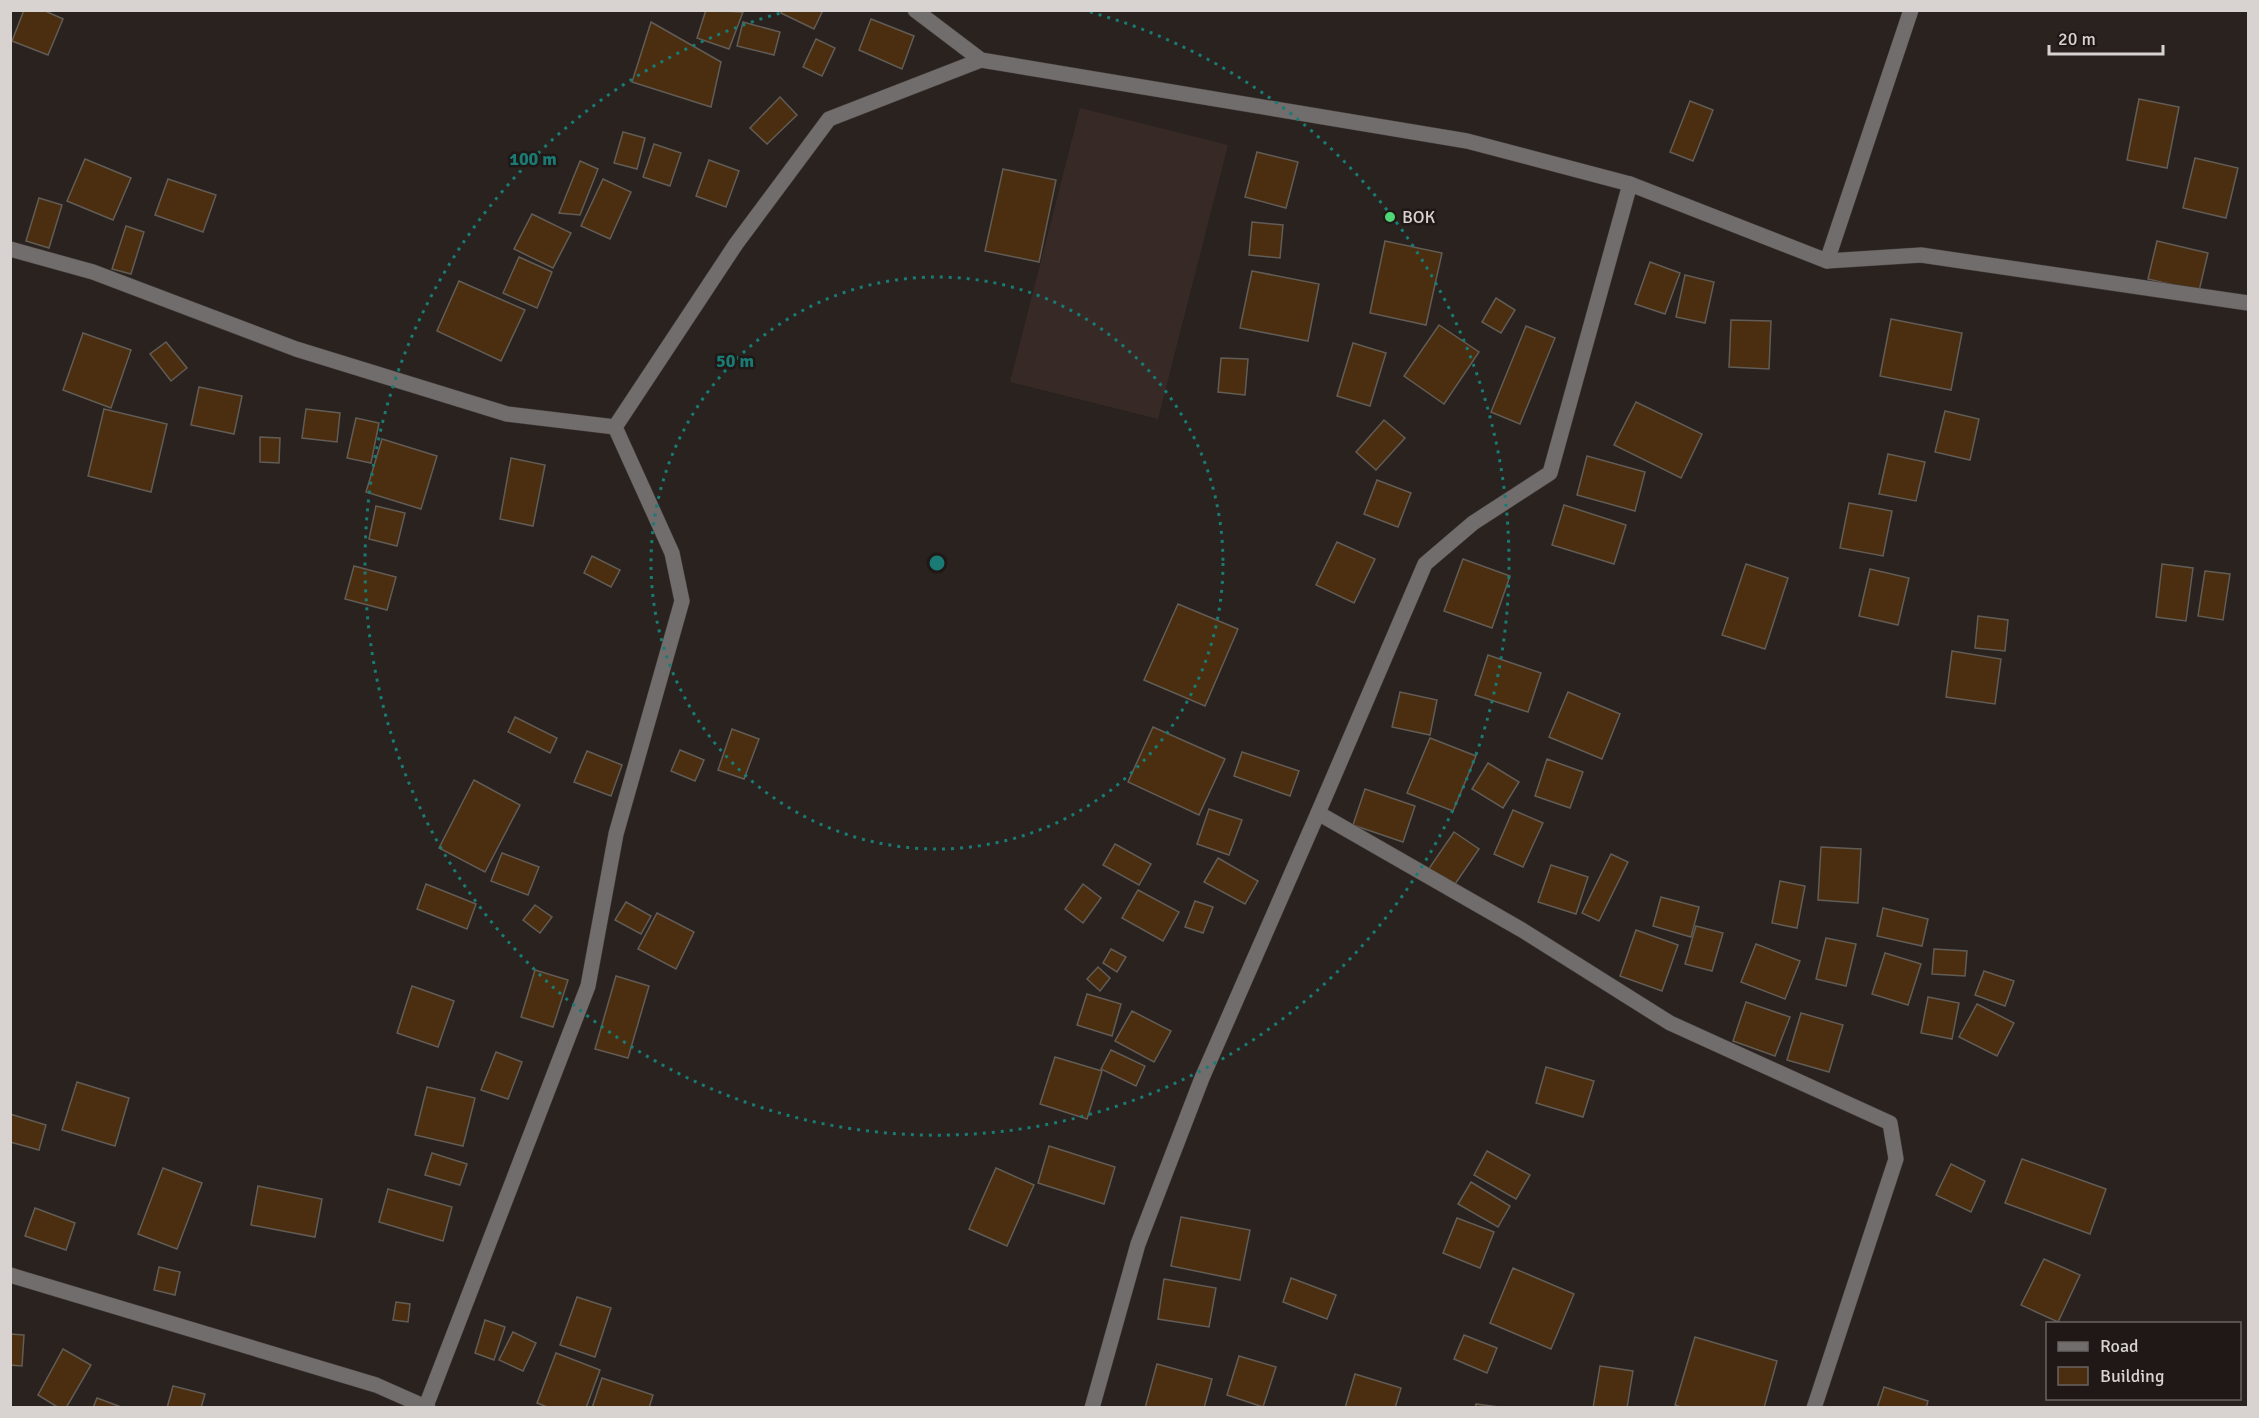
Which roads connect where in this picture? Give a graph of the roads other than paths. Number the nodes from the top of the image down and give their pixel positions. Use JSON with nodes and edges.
{"nodes":[{"id":1,"x":915,"y":10,"type":"edge"},
{"id":2,"x":1911,"y":10,"type":"edge"},
{"id":3,"x":981,"y":60,"type":"junction"},
{"id":4,"x":1630,"y":184,"type":"junction"},
{"id":5,"x":10,"y":249,"type":"edge"},
{"id":6,"x":1827,"y":261,"type":"junction"},
{"id":7,"x":2248,"y":303,"type":"edge"},
{"id":8,"x":615,"y":427,"type":"junction"},
{"id":9,"x":1318,"y":813,"type":"junction"},
{"id":10,"x":10,"y":1275,"type":"edge"},
{"id":11,"x":427,"y":1407,"type":"edge"},
{"id":12,"x":1092,"y":1407,"type":"edge"},
{"id":13,"x":1814,"y":1407,"type":"edge"}],
"edges":[{"from":1,"to":3,"type":"street"},
{"from":2,"to":6,"type":"street"},
{"from":3,"to":4,"type":"street"},
{"from":3,"to":8,"type":"street"},
{"from":4,"to":6,"type":"street"},
{"from":4,"to":9,"type":"street"},
{"from":5,"to":8,"type":"street"},
{"from":6,"to":7,"type":"street"},
{"from":8,"to":11,"type":"street"},
{"from":9,"to":12,"type":"street"},
{"from":9,"to":13,"type":"street"},
{"from":10,"to":11,"type":"street"}]}
